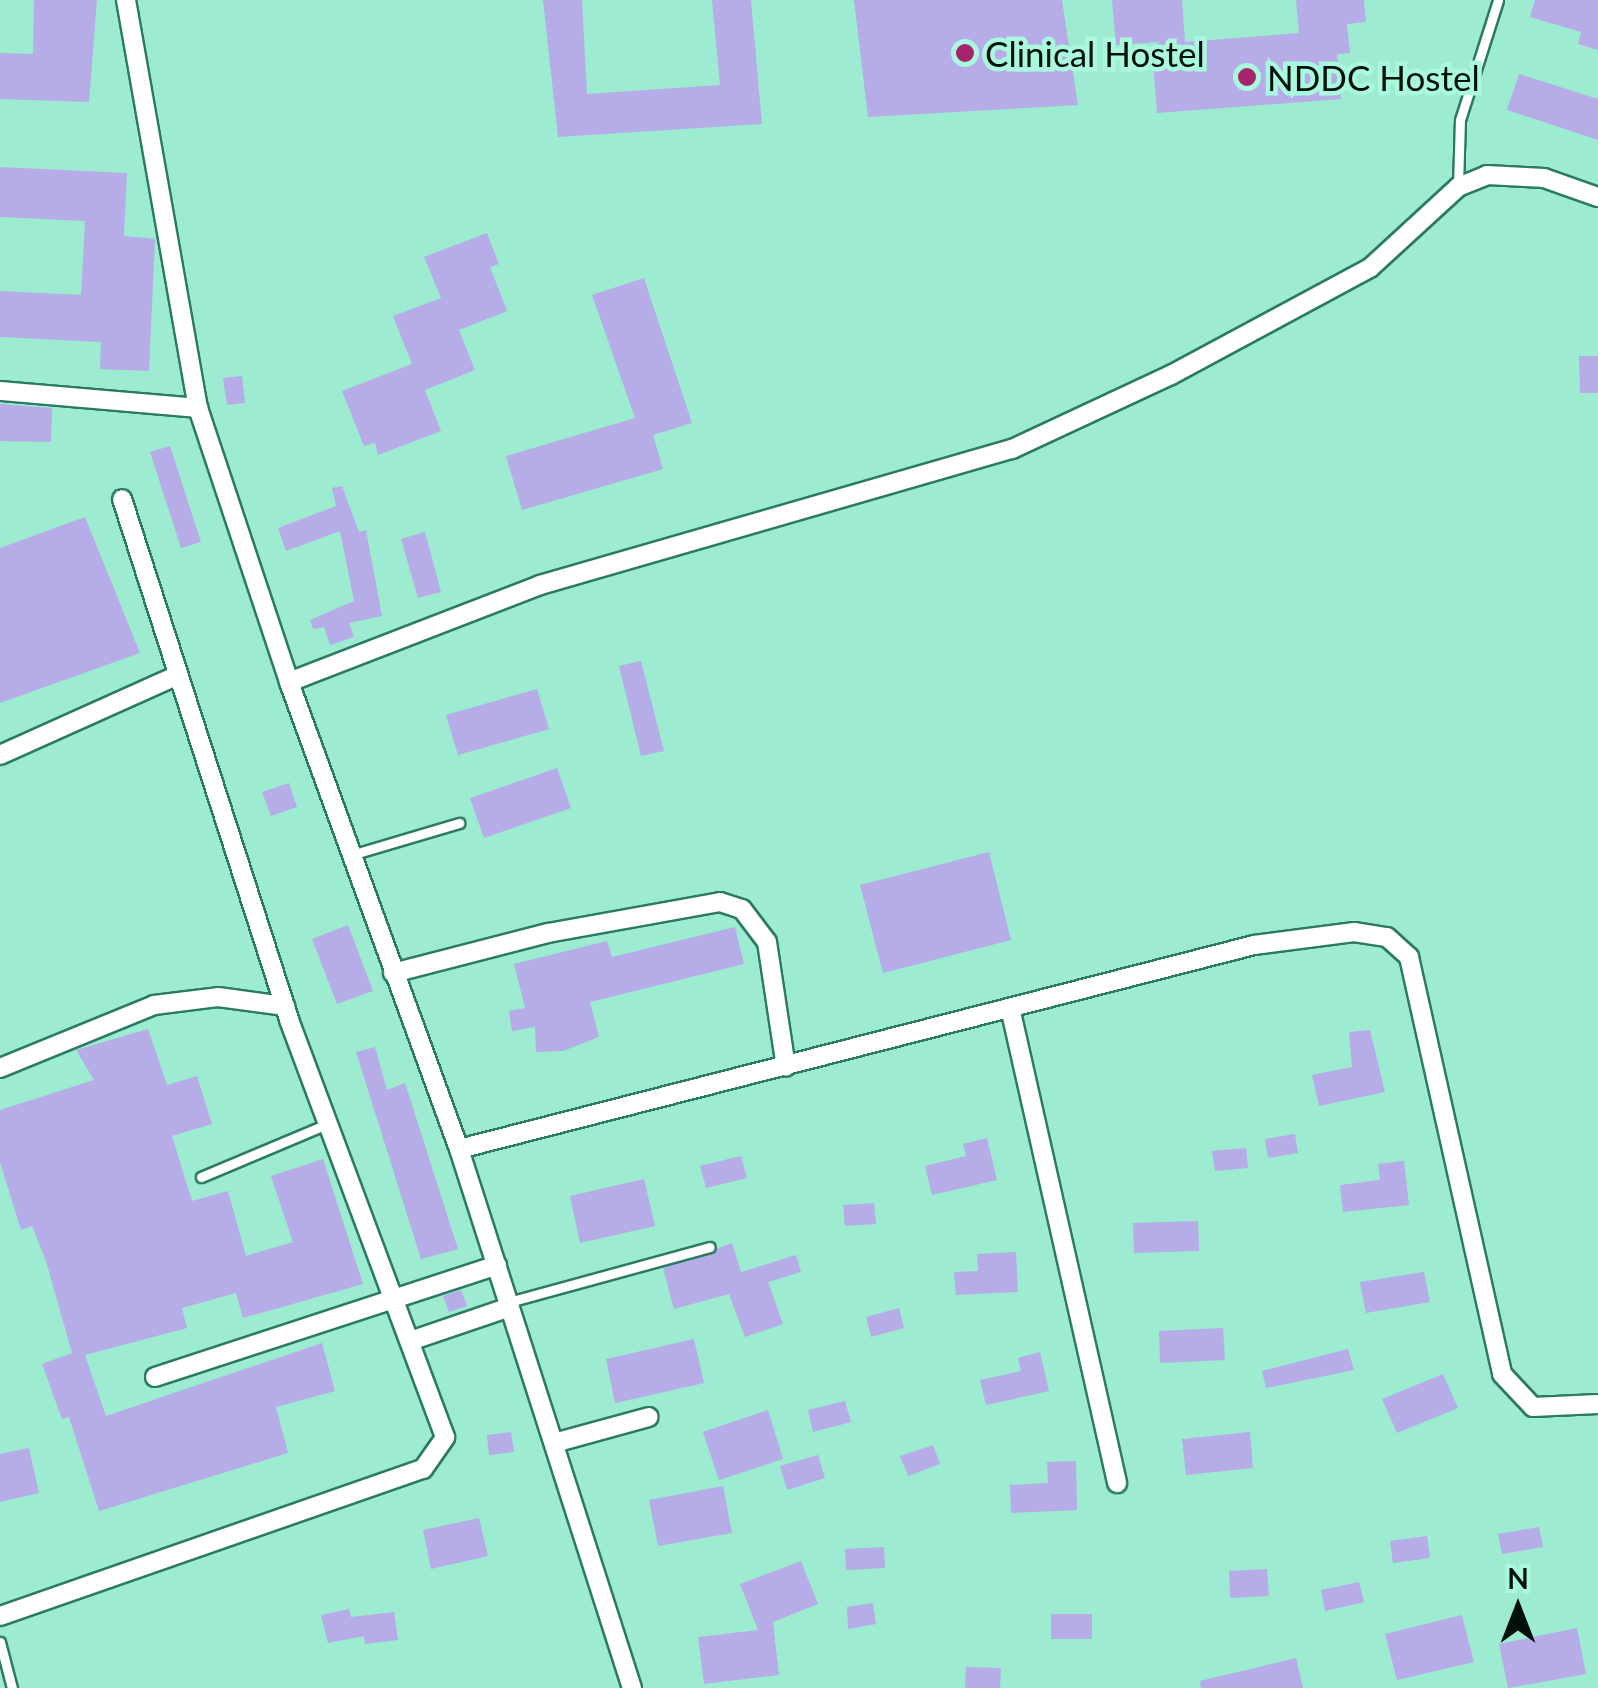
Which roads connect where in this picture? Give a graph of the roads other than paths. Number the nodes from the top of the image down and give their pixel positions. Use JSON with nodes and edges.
{"nodes":[{"id":1,"x":126,"y":0,"type":"edge"},
{"id":2,"x":1498,"y":0,"type":"edge"},
{"id":3,"x":1458,"y":187,"type":"junction"},
{"id":4,"x":1598,"y":197,"type":"edge"},
{"id":5,"x":0,"y":391,"type":"edge"},
{"id":6,"x":198,"y":408,"type":"junction"},
{"id":7,"x":122,"y":499,"type":"dead end"},
{"id":8,"x":176,"y":676,"type":"junction"},
{"id":9,"x":289,"y":682,"type":"junction"},
{"id":10,"x":0,"y":755,"type":"edge"},
{"id":11,"x":460,"y":823,"type":"dead end"},
{"id":12,"x":351,"y":854,"type":"junction"},
{"id":13,"x":393,"y":973,"type":"junction"},
{"id":14,"x":284,"y":1006,"type":"junction"},
{"id":15,"x":1011,"y":1012,"type":"junction"},
{"id":16,"x":786,"y":1067,"type":"junction"},
{"id":17,"x":0,"y":1068,"type":"edge"},
{"id":18,"x":329,"y":1123,"type":"junction"},
{"id":19,"x":460,"y":1149,"type":"junction"},
{"id":20,"x":201,"y":1177,"type":"dead end"},
{"id":21,"x":710,"y":1247,"type":"dead end"},
{"id":22,"x":497,"y":1265,"type":"junction"},
{"id":23,"x":396,"y":1298,"type":"junction"},
{"id":24,"x":510,"y":1305,"type":"junction"},
{"id":25,"x":412,"y":1340,"type":"junction"},
{"id":26,"x":155,"y":1377,"type":"dead end"},
{"id":27,"x":1598,"y":1404,"type":"edge"},
{"id":28,"x":649,"y":1416,"type":"dead end"},
{"id":29,"x":554,"y":1443,"type":"junction"},
{"id":30,"x":1118,"y":1483,"type":"dead end"},
{"id":31,"x":0,"y":1616,"type":"edge"},
{"id":32,"x":0,"y":1642,"type":"edge"},
{"id":33,"x":12,"y":1688,"type":"edge"},
{"id":34,"x":632,"y":1688,"type":"edge"}],
"edges":[{"from":1,"to":6,"type":"street"},
{"from":2,"to":3,"type":"lane"},
{"from":3,"to":4,"type":"street"},
{"from":3,"to":9,"type":"street"},
{"from":5,"to":6,"type":"street"},
{"from":6,"to":9,"type":"street"},
{"from":7,"to":8,"type":"street"},
{"from":8,"to":10,"type":"street"},
{"from":8,"to":14,"type":"street"},
{"from":9,"to":12,"type":"street"},
{"from":11,"to":12,"type":"lane"},
{"from":12,"to":13,"type":"street"},
{"from":13,"to":16,"type":"street"},
{"from":13,"to":19,"type":"street"},
{"from":14,"to":17,"type":"street"},
{"from":14,"to":18,"type":"street"},
{"from":15,"to":16,"type":"street"},
{"from":15,"to":27,"type":"street"},
{"from":15,"to":30,"type":"street"},
{"from":16,"to":19,"type":"street"},
{"from":18,"to":20,"type":"lane"},
{"from":18,"to":23,"type":"street"},
{"from":19,"to":22,"type":"street"},
{"from":21,"to":24,"type":"lane"},
{"from":22,"to":23,"type":"street"},
{"from":22,"to":24,"type":"street"},
{"from":23,"to":25,"type":"street"},
{"from":23,"to":26,"type":"street"},
{"from":24,"to":25,"type":"street"},
{"from":24,"to":29,"type":"street"},
{"from":25,"to":31,"type":"street"},
{"from":28,"to":29,"type":"street"},
{"from":29,"to":34,"type":"street"},
{"from":32,"to":33,"type":"lane"}]}
